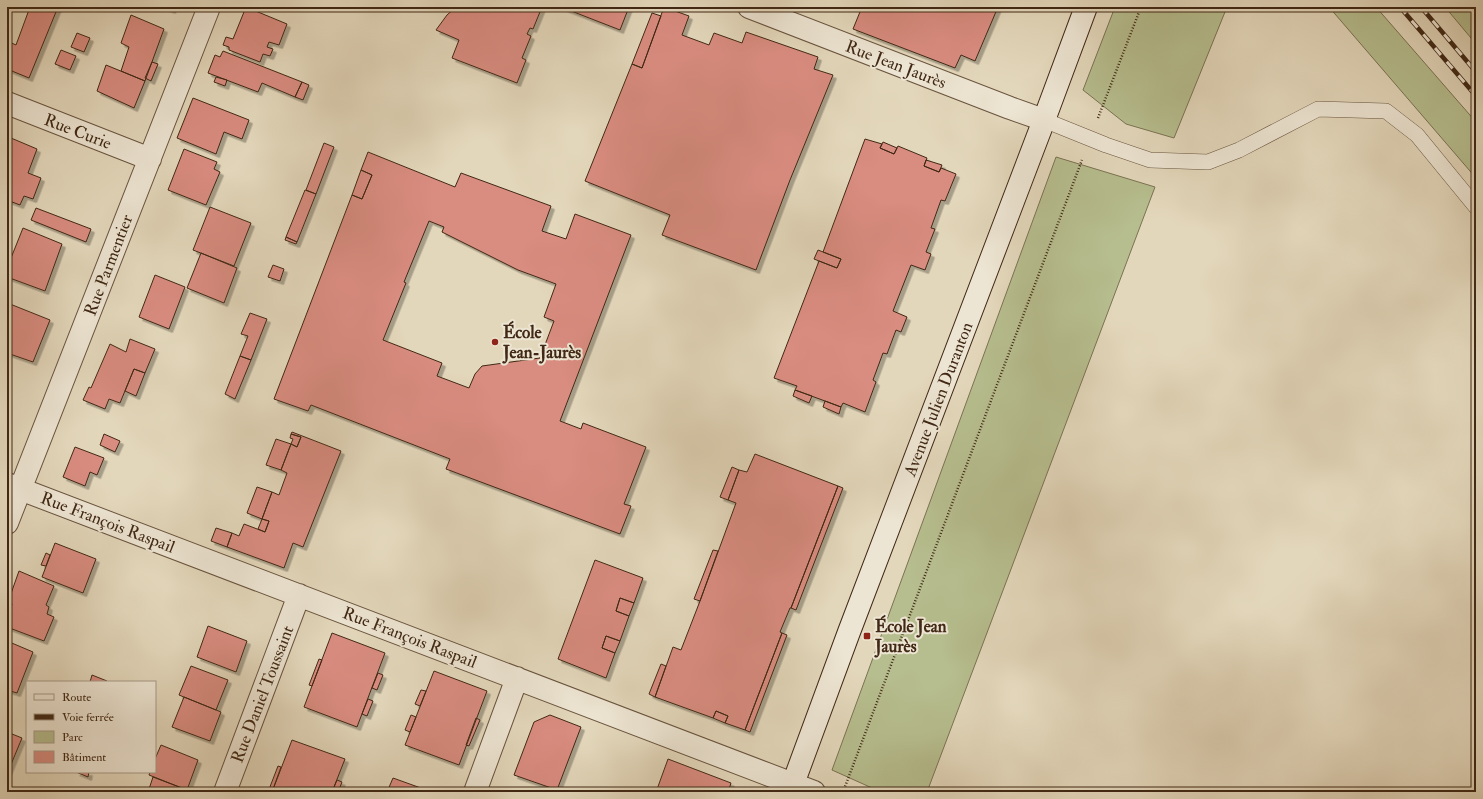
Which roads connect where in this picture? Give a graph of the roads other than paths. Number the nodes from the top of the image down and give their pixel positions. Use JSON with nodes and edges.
{"nodes":[{"id":1,"x":209,"y":7,"type":"edge"},
{"id":2,"x":749,"y":7,"type":"edge"},
{"id":3,"x":1086,"y":7,"type":"edge"},
{"id":4,"x":7,"y":103,"type":"edge"},
{"id":5,"x":1044,"y":120,"type":"junction"},
{"id":6,"x":150,"y":159,"type":"junction"},
{"id":7,"x":1476,"y":206,"type":"edge"},
{"id":8,"x":14,"y":486,"type":"edge"},
{"id":9,"x":7,"y":523,"type":"edge"},
{"id":10,"x":299,"y":595,"type":"junction"},
{"id":11,"x":517,"y":678,"type":"junction"},
{"id":12,"x":792,"y":788,"type":"edge"},
{"id":13,"x":225,"y":792,"type":"edge"},
{"id":14,"x":475,"y":792,"type":"edge"},
{"id":15,"x":814,"y":792,"type":"edge"}],
"edges":[{"from":1,"to":6,"type":"street","name":"Rue Parmentier"},
{"from":2,"to":5,"type":"street","name":"Rue Jean Jaurès"},
{"from":3,"to":5,"type":"street","name":"Avenue Julien Duranton"},
{"from":4,"to":6,"type":"street","name":"Rue Curie"},
{"from":5,"to":7,"type":"lane"},
{"from":5,"to":12,"type":"street","name":"Avenue Julien Duranton"},
{"from":6,"to":8,"type":"street","name":"Rue Parmentier"},
{"from":8,"to":9,"type":"street","name":"Rue Parmentier"},
{"from":8,"to":10,"type":"street","name":"Rue François Raspail"},
{"from":10,"to":11,"type":"street","name":"Rue François Raspail"},
{"from":10,"to":13,"type":"street","name":"Rue Daniel Toussaint"},
{"from":11,"to":12,"type":"street","name":"Rue François Raspail"},
{"from":11,"to":14,"type":"street"},
{"from":12,"to":15,"type":"street","name":"Rue François Raspail"}]}
